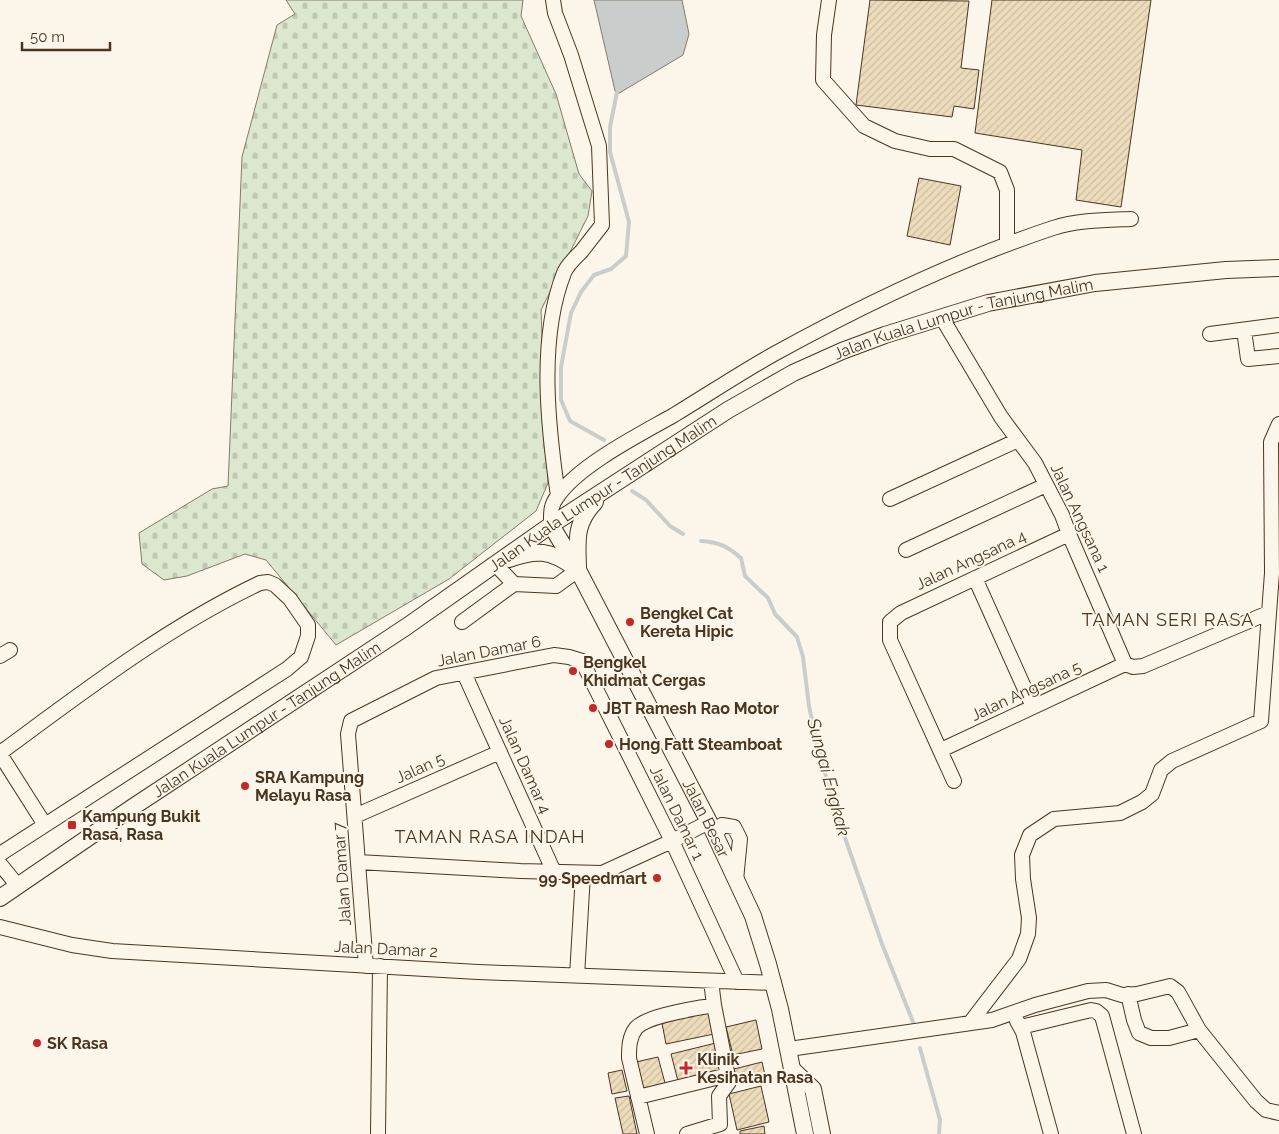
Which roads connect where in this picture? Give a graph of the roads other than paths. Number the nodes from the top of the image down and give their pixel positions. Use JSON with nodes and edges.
{"nodes":[{"id":1,"x":553,"y":0,"type":"edge"},
{"id":2,"x":829,"y":0,"type":"edge"},
{"id":3,"x":1131,"y":219,"type":"dead end"},
{"id":4,"x":1007,"y":244,"type":"junction"},
{"id":5,"x":1279,"y":268,"type":"edge"},
{"id":6,"x":942,"y":318,"type":"junction"},
{"id":7,"x":1279,"y":325,"type":"edge"},
{"id":8,"x":1244,"y":330,"type":"junction"},
{"id":9,"x":1210,"y":334,"type":"dead end"},
{"id":10,"x":1279,"y":356,"type":"edge"},
{"id":11,"x":1279,"y":424,"type":"edge"},
{"id":12,"x":1018,"y":440,"type":"junction"},
{"id":13,"x":1046,"y":484,"type":"junction"},
{"id":14,"x":606,"y":489,"type":"junction"},
{"id":15,"x":558,"y":496,"type":"junction"},
{"id":16,"x":890,"y":499,"type":"dead end"},
{"id":17,"x":551,"y":525,"type":"junction"},
{"id":18,"x":1069,"y":534,"type":"junction"},
{"id":19,"x":906,"y":550,"type":"dead end"},
{"id":20,"x":495,"y":564,"type":"junction"},
{"id":21,"x":578,"y":570,"type":"junction"},
{"id":22,"x":975,"y":578,"type":"junction"},
{"id":23,"x":514,"y":584,"type":"junction"},
{"id":24,"x":1268,"y":613,"type":"junction"},
{"id":25,"x":462,"y":622,"type":"dead end"},
{"id":26,"x":582,"y":661,"type":"joint"},
{"id":27,"x":1125,"y":664,"type":"junction"},
{"id":28,"x":464,"y":673,"type":"junction"},
{"id":29,"x":1033,"y":707,"type":"junction"},
{"id":30,"x":352,"y":721,"type":"joint"},
{"id":31,"x":940,"y":750,"type":"junction"},
{"id":32,"x":500,"y":752,"type":"junction"},
{"id":33,"x":0,"y":753,"type":"edge"},
{"id":34,"x":954,"y":781,"type":"dead end"},
{"id":35,"x":355,"y":816,"type":"junction"},
{"id":36,"x":45,"y":825,"type":"junction"},
{"id":37,"x":712,"y":829,"type":"junction"},
{"id":38,"x":672,"y":841,"type":"junction"},
{"id":39,"x":0,"y":854,"type":"edge"},
{"id":40,"x":358,"y":862,"type":"junction"},
{"id":41,"x":0,"y":864,"type":"edge"},
{"id":42,"x":554,"y":872,"type":"junction"},
{"id":43,"x":583,"y":874,"type":"junction"},
{"id":44,"x":18,"y":886,"type":"junction"},
{"id":45,"x":0,"y":898,"type":"edge"},
{"id":46,"x":0,"y":927,"type":"edge"},
{"id":47,"x":373,"y":966,"type":"junction"},
{"id":48,"x":577,"y":976,"type":"junction"},
{"id":49,"x":711,"y":981,"type":"junction"},
{"id":50,"x":737,"y":982,"type":"junction"},
{"id":51,"x":774,"y":983,"type":"junction"},
{"id":52,"x":1128,"y":994,"type":"junction"},
{"id":53,"x":714,"y":1005,"type":"junction"},
{"id":54,"x":1012,"y":1014,"type":"junction"},
{"id":55,"x":970,"y":1023,"type":"junction"},
{"id":56,"x":1021,"y":1027,"type":"junction"},
{"id":57,"x":1199,"y":1030,"type":"junction"},
{"id":58,"x":789,"y":1049,"type":"junction"},
{"id":59,"x":793,"y":1070,"type":"junction"},
{"id":60,"x":728,"y":1075,"type":"junction"},
{"id":61,"x":638,"y":1097,"type":"junction"},
{"id":62,"x":1279,"y":1113,"type":"edge"},
{"id":63,"x":378,"y":1134,"type":"edge"},
{"id":64,"x":647,"y":1134,"type":"edge"},
{"id":65,"x":687,"y":1134,"type":"edge"},
{"id":66,"x":794,"y":1134,"type":"edge"},
{"id":67,"x":806,"y":1134,"type":"edge"},
{"id":68,"x":822,"y":1134,"type":"edge"},
{"id":69,"x":1051,"y":1134,"type":"edge"},
{"id":70,"x":1134,"y":1134,"type":"edge"}],
"edges":[{"from":1,"to":15,"type":"street"},
{"from":2,"to":4,"type":"street"},
{"from":3,"to":4,"type":"street"},
{"from":4,"to":15,"type":"street"},
{"from":5,"to":6,"type":"main road","name":"Jalan Kuala Lumpur - Tanjung Malim"},
{"from":6,"to":12,"type":"street","name":"Jalan Angsana 1"},
{"from":6,"to":14,"type":"main road","name":"Jalan Kuala Lumpur - Tanjung Malim"},
{"from":7,"to":8,"type":"street"},
{"from":8,"to":9,"type":"street"},
{"from":8,"to":10,"type":"street"},
{"from":11,"to":24,"type":"street"},
{"from":12,"to":13,"type":"street","name":"Jalan Angsana 1"},
{"from":12,"to":16,"type":"street"},
{"from":13,"to":18,"type":"street","name":"Jalan Angsana 1"},
{"from":13,"to":19,"type":"street"},
{"from":14,"to":17,"type":"main road","name":"Jalan Kuala Lumpur - Tanjung Malim"},
{"from":14,"to":21,"type":"main road"},
{"from":15,"to":17,"type":"street"},
{"from":17,"to":20,"type":"main road","name":"Jalan Kuala Lumpur - Tanjung Malim"},
{"from":17,"to":21,"type":"main road","name":"Jalan Besar"},
{"from":18,"to":22,"type":"street","name":"Jalan Angsana 4"},
{"from":18,"to":27,"type":"street","name":"Jalan Angsana 1"},
{"from":20,"to":21,"type":"main road"},
{"from":20,"to":23,"type":"street"},
{"from":20,"to":44,"type":"main road","name":"Jalan Kuala Lumpur - Tanjung Malim"},
{"from":21,"to":23,"type":"street"},
{"from":21,"to":37,"type":"main road","name":"Jalan Besar"},
{"from":22,"to":29,"type":"street"},
{"from":22,"to":31,"type":"street","name":"Jalan Angsana 4"},
{"from":23,"to":25,"type":"street"},
{"from":24,"to":27,"type":"street"},
{"from":24,"to":55,"type":"street"},
{"from":26,"to":28,"type":"street","name":"Jalan Damar 6"},
{"from":26,"to":38,"type":"street","name":"Jalan Damar 1"},
{"from":27,"to":29,"type":"street","name":"Jalan Angsana 5"},
{"from":28,"to":30,"type":"street","name":"Jalan Damar 6"},
{"from":28,"to":32,"type":"street","name":"Jalan Damar 4"},
{"from":29,"to":31,"type":"street","name":"Jalan Angsana 5"},
{"from":30,"to":35,"type":"street","name":"Jalan Damar 7"},
{"from":31,"to":34,"type":"street"},
{"from":32,"to":35,"type":"street","name":"Jalan 5"},
{"from":32,"to":42,"type":"street","name":"Jalan Damar 4"},
{"from":33,"to":36,"type":"street"},
{"from":33,"to":36,"type":"street"},
{"from":35,"to":40,"type":"street","name":"Jalan Damar 7"},
{"from":36,"to":39,"type":"street"},
{"from":37,"to":38,"type":"street"},
{"from":37,"to":51,"type":"main road","name":"Jalan Besar"},
{"from":38,"to":43,"type":"street"},
{"from":38,"to":50,"type":"street","name":"Jalan Damar 1"},
{"from":40,"to":42,"type":"street"},
{"from":40,"to":47,"type":"street","name":"Jalan Damar 7"},
{"from":41,"to":44,"type":"street"},
{"from":42,"to":43,"type":"street"},
{"from":43,"to":48,"type":"street"},
{"from":44,"to":45,"type":"main road","name":"Jalan Kuala Lumpur - Tanjung Malim"},
{"from":46,"to":47,"type":"street","name":"Jalan Damar 2"},
{"from":47,"to":48,"type":"street","name":"Jalan Damar 2"},
{"from":47,"to":63,"type":"street","name":"Jalan Damar 7"},
{"from":48,"to":49,"type":"street","name":"Jalan Damar 2"},
{"from":49,"to":50,"type":"street","name":"Jalan Damar 2"},
{"from":49,"to":53,"type":"street"},
{"from":50,"to":51,"type":"street","name":"Jalan Damar 2"},
{"from":51,"to":58,"type":"main road","name":"Jalan Besar"},
{"from":52,"to":54,"type":"street"},
{"from":52,"to":57,"type":"street"},
{"from":52,"to":57,"type":"street"},
{"from":53,"to":60,"type":"street"},
{"from":53,"to":61,"type":"street"},
{"from":54,"to":55,"type":"street"},
{"from":54,"to":56,"type":"street"},
{"from":55,"to":58,"type":"street"},
{"from":56,"to":69,"type":"street"},
{"from":56,"to":70,"type":"street"},
{"from":57,"to":62,"type":"street"},
{"from":58,"to":59,"type":"main road","name":"Jalan Besar"},
{"from":59,"to":66,"type":"main road"},
{"from":59,"to":67,"type":"main road","name":"Jalan Besar"},
{"from":59,"to":68,"type":"main road"},
{"from":60,"to":61,"type":"street"},
{"from":60,"to":65,"type":"street"},
{"from":61,"to":64,"type":"street"}]}
